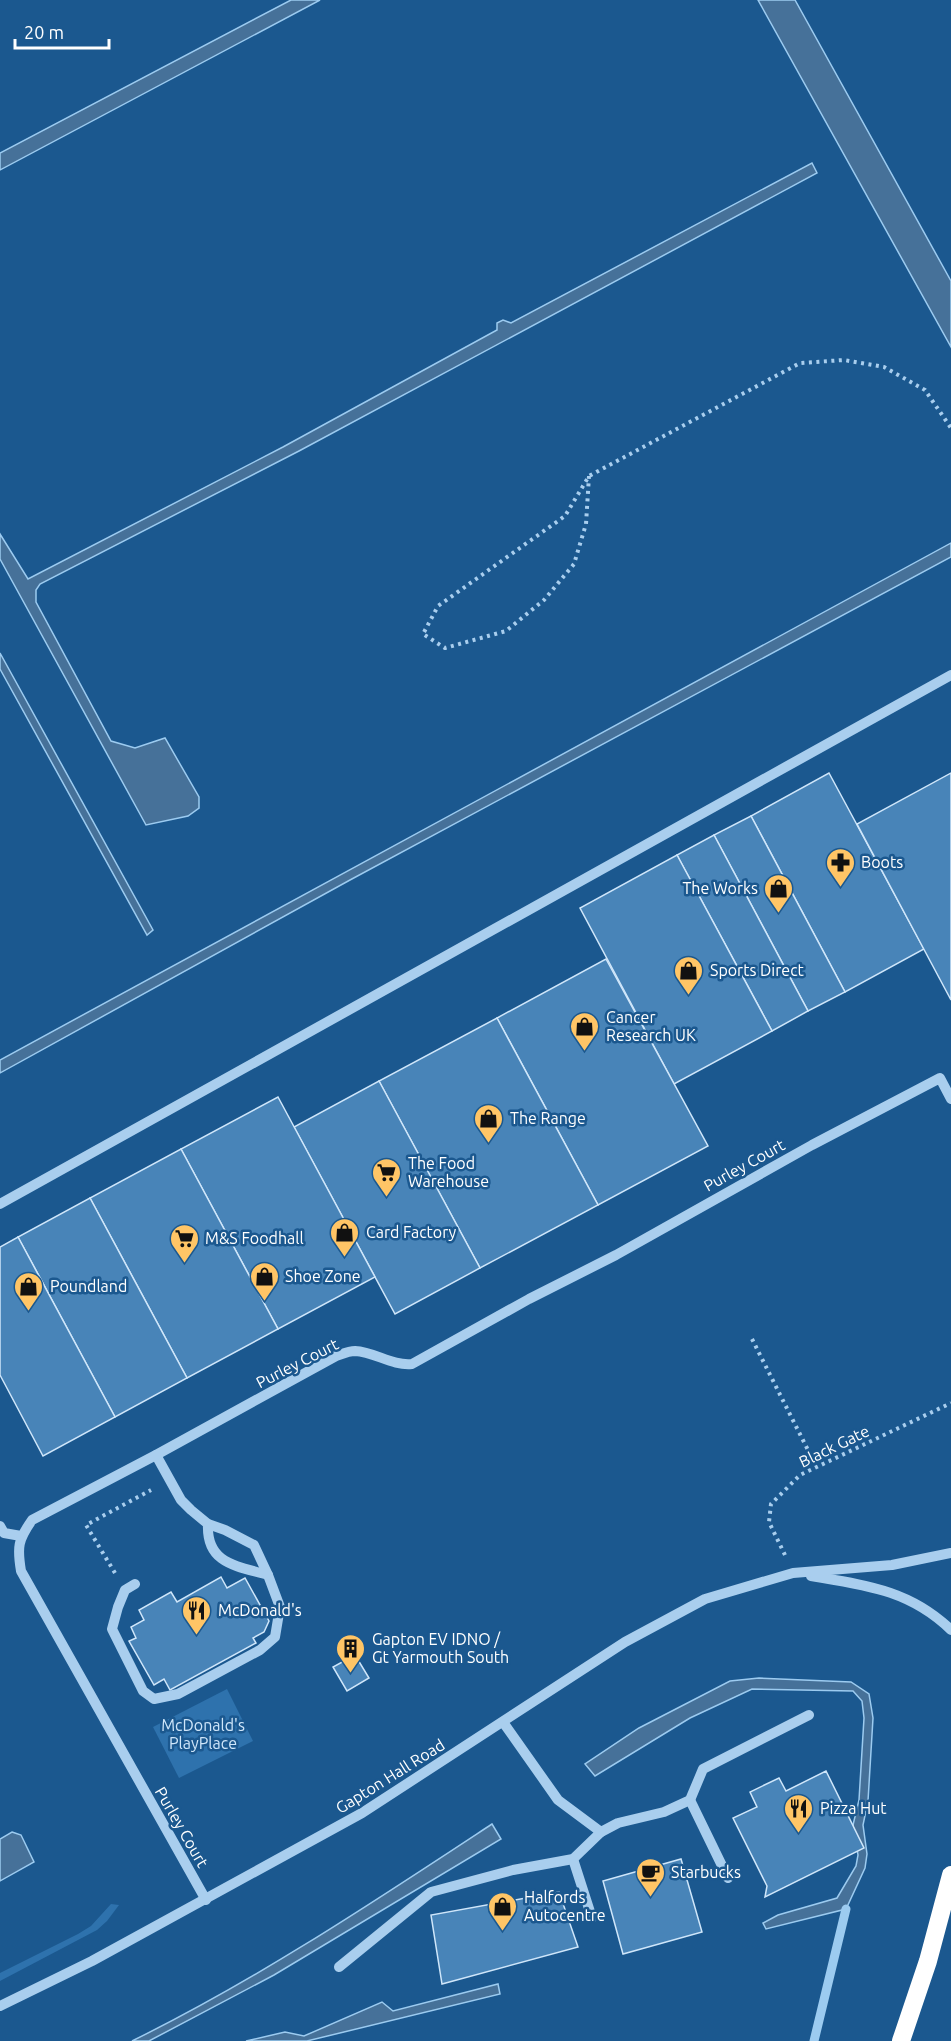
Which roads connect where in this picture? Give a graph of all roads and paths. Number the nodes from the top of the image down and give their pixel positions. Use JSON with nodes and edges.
{"nodes":[{"id":1,"x":951,"y":428,"type":"edge"},
{"id":2,"x":589,"y":476,"type":"junction"},
{"id":3,"x":951,"y":675,"type":"edge"},
{"id":4,"x":951,"y":1099,"type":"edge"},
{"id":5,"x":0,"y":1204,"type":"edge"},
{"id":6,"x":752,"y":1339,"type":"dead end"},
{"id":7,"x":951,"y":1403,"type":"edge"},
{"id":8,"x":156,"y":1455,"type":"junction"},
{"id":9,"x":816,"y":1466,"type":"junction"},
{"id":10,"x":170,"y":1480,"type":"junction"},
{"id":11,"x":208,"y":1524,"type":"junction"},
{"id":12,"x":0,"y":1526,"type":"edge"},
{"id":13,"x":21,"y":1536,"type":"junction"},
{"id":14,"x":951,"y":1553,"type":"edge"},
{"id":15,"x":793,"y":1573,"type":"junction"},
{"id":16,"x":268,"y":1575,"type":"junction"},
{"id":17,"x":130,"y":1587,"type":"joint"},
{"id":18,"x":951,"y":1630,"type":"edge"},
{"id":19,"x":809,"y":1715,"type":"dead end"},
{"id":20,"x":503,"y":1722,"type":"junction"},
{"id":21,"x":690,"y":1800,"type":"junction"},
{"id":22,"x":601,"y":1832,"type":"junction"},
{"id":23,"x":573,"y":1859,"type":"junction"},
{"id":24,"x":951,"y":1875,"type":"edge"},
{"id":25,"x":728,"y":1878,"type":"dead end"},
{"id":26,"x":206,"y":1900,"type":"junction"},
{"id":27,"x":592,"y":1918,"type":"dead end"},
{"id":28,"x":339,"y":1968,"type":"dead end"},
{"id":29,"x":0,"y":2006,"type":"edge"},
{"id":30,"x":901,"y":2041,"type":"edge"}],
"edges":[{"from":1,"to":2,"type":"path"},
{"from":2,"to":2,"type":"path"},
{"from":3,"to":5,"type":"street"},
{"from":4,"to":8,"type":"street","name":"Purley Court"},
{"from":6,"to":9,"type":"path"},
{"from":7,"to":9,"type":"path","name":"Black Gate"},
{"from":8,"to":10,"type":"street"},
{"from":8,"to":13,"type":"street","name":"Purley Court"},
{"from":9,"to":15,"type":"path","name":"Black Gate"},
{"from":10,"to":11,"type":"street"},
{"from":10,"to":17,"type":"path"},
{"from":11,"to":16,"type":"street"},
{"from":11,"to":16,"type":"street"},
{"from":12,"to":13,"type":"street"},
{"from":13,"to":26,"type":"street","name":"Purley Court"},
{"from":14,"to":15,"type":"street","name":"Gapton Hall Road"},
{"from":15,"to":18,"type":"street","name":"Gapton Hall Road"},
{"from":15,"to":20,"type":"street","name":"Gapton Hall Road"},
{"from":16,"to":17,"type":"street"},
{"from":19,"to":21,"type":"street"},
{"from":20,"to":22,"type":"street"},
{"from":20,"to":26,"type":"street","name":"Gapton Hall Road"},
{"from":21,"to":22,"type":"street"},
{"from":21,"to":25,"type":"street"},
{"from":22,"to":23,"type":"street"},
{"from":23,"to":27,"type":"street"},
{"from":23,"to":28,"type":"street"},
{"from":24,"to":30,"type":"highway"},
{"from":26,"to":29,"type":"street","name":"Gapton Hall Road"}]}
